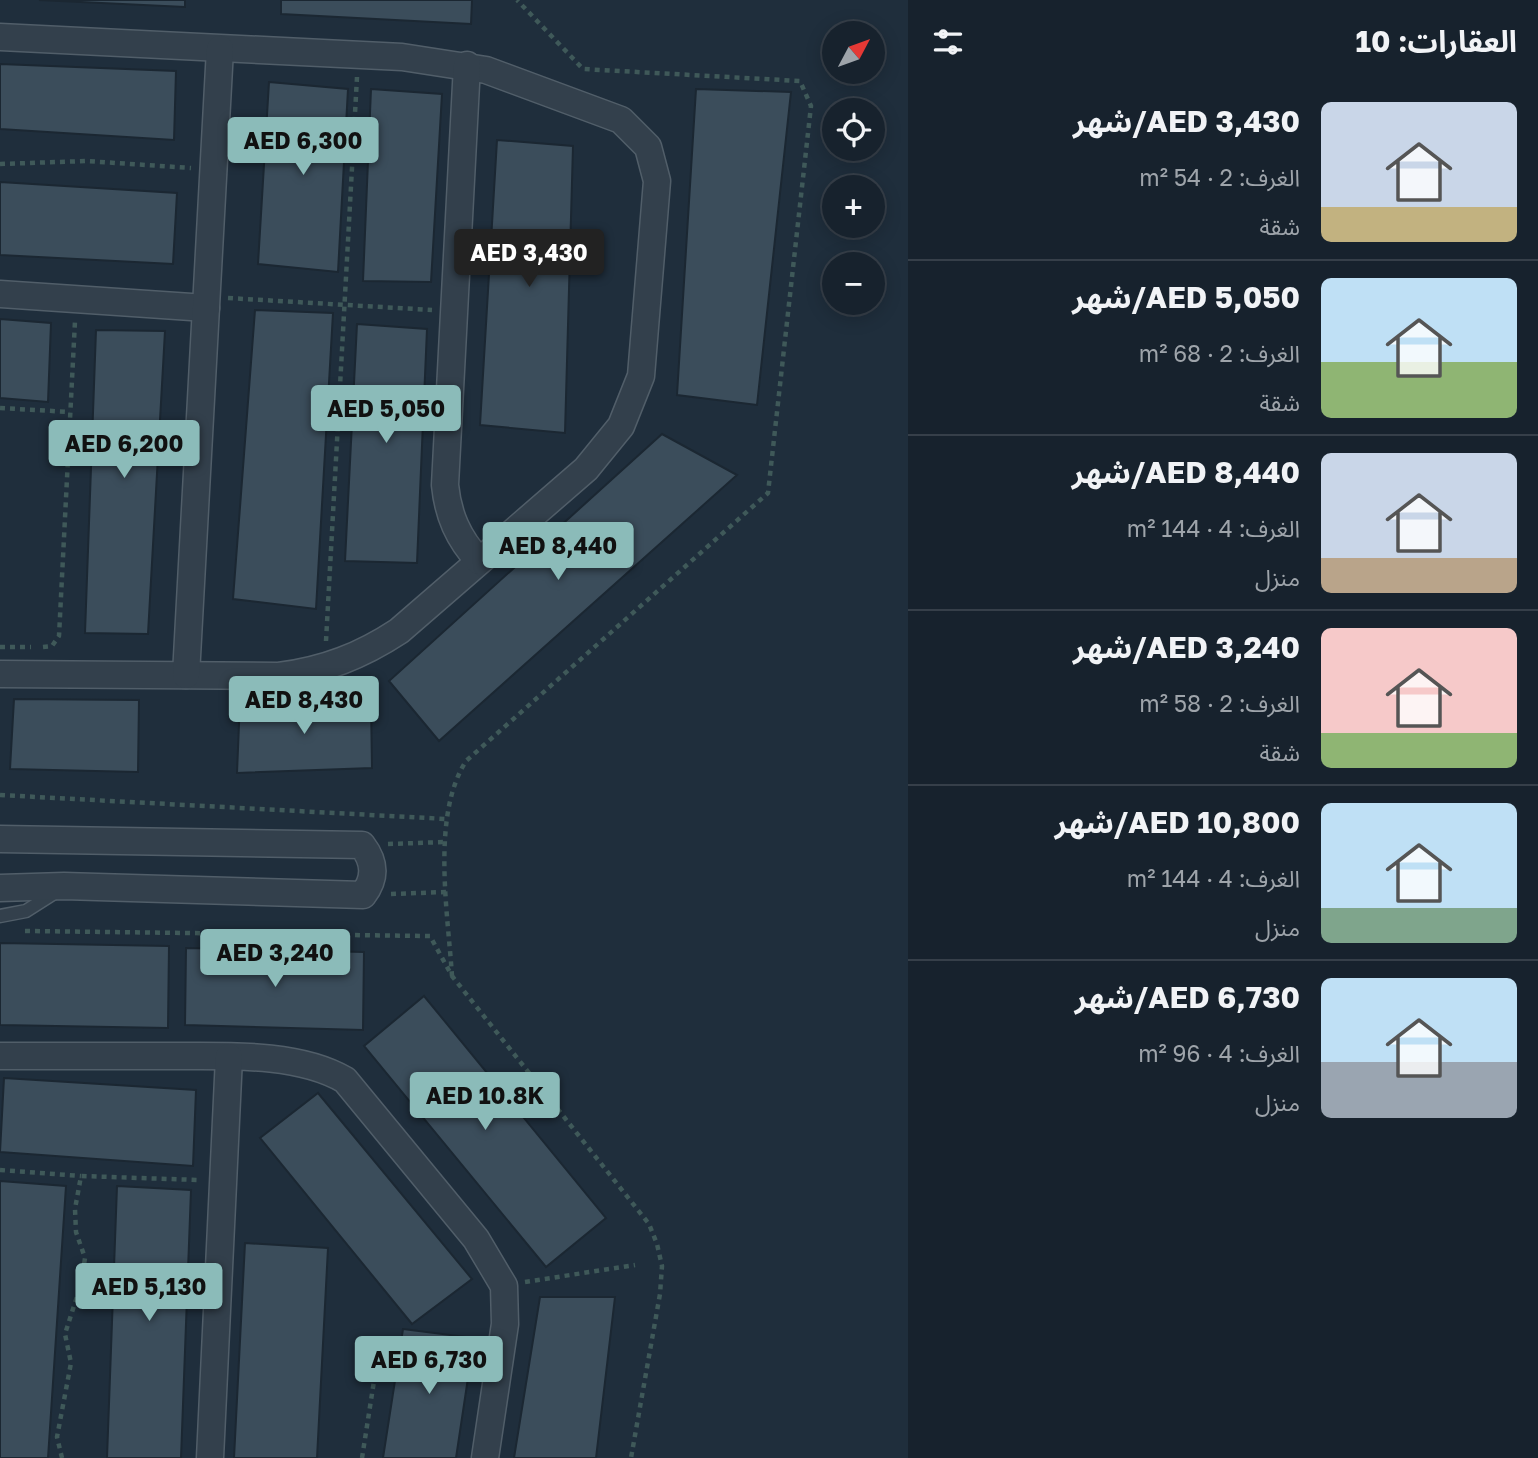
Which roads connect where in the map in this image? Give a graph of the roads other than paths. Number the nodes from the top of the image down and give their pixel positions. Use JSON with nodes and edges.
{"nodes":[{"id":1,"x":0,"y":37,"type":"edge"},
{"id":2,"x":220,"y":49,"type":"junction"},
{"id":3,"x":467,"y":65,"type":"junction"},
{"id":4,"x":0,"y":294,"type":"edge"},
{"id":5,"x":206,"y":302,"type":"junction"},
{"id":6,"x":479,"y":561,"type":"junction"},
{"id":7,"x":0,"y":674,"type":"edge"},
{"id":8,"x":186,"y":675,"type":"junction"},
{"id":9,"x":0,"y":839,"type":"edge"},
{"id":10,"x":64,"y":886,"type":"junction"},
{"id":11,"x":0,"y":888,"type":"edge"},
{"id":12,"x":0,"y":916,"type":"edge"},
{"id":13,"x":0,"y":1056,"type":"edge"},
{"id":14,"x":229,"y":1057,"type":"junction"},
{"id":15,"x":476,"y":1239,"type":"junction"},
{"id":16,"x":505,"y":1324,"type":"junction"},
{"id":17,"x":210,"y":1458,"type":"edge"},
{"id":18,"x":485,"y":1458,"type":"edge"}],
"edges":[{"from":1,"to":2,"type":"street"},
{"from":2,"to":3,"type":"street"},
{"from":2,"to":5,"type":"street"},
{"from":3,"to":6,"type":"street"},
{"from":3,"to":6,"type":"street"},
{"from":4,"to":5,"type":"street"},
{"from":5,"to":8,"type":"street"},
{"from":6,"to":8,"type":"street"},
{"from":7,"to":8,"type":"street"},
{"from":9,"to":10,"type":"street"},
{"from":10,"to":11,"type":"street"},
{"from":10,"to":12,"type":"lane"},
{"from":13,"to":14,"type":"street"},
{"from":14,"to":15,"type":"street"},
{"from":14,"to":17,"type":"street"},
{"from":15,"to":16,"type":"street"},
{"from":15,"to":16,"type":"street"},
{"from":16,"to":18,"type":"street"}]}
